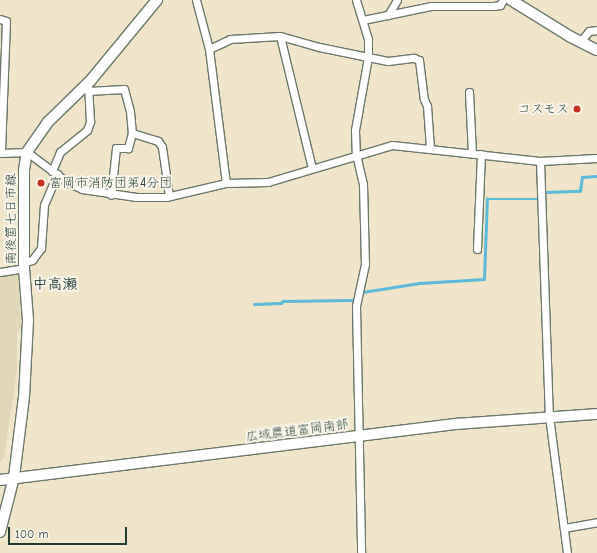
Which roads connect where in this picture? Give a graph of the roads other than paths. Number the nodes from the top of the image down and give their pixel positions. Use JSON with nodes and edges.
{"nodes":[{"id":1,"x":157,"y":0,"type":"edge"},
{"id":2,"x":196,"y":0,"type":"edge"},
{"id":3,"x":356,"y":0,"type":"edge"},
{"id":4,"x":397,"y":0,"type":"edge"},
{"id":5,"x":503,"y":0,"type":"edge"},
{"id":6,"x":511,"y":0,"type":"edge"},
{"id":7,"x":149,"y":5,"type":"edge"},
{"id":8,"x":388,"y":15,"type":"junction"},
{"id":9,"x":0,"y":19,"type":"edge"},
{"id":10,"x":363,"y":20,"type":"junction"},
{"id":11,"x":597,"y":30,"type":"edge"},
{"id":12,"x":280,"y":36,"type":"junction"},
{"id":13,"x":580,"y":42,"type":"junction"},
{"id":14,"x":209,"y":49,"type":"junction"},
{"id":15,"x":597,"y":50,"type":"edge"},
{"id":16,"x":368,"y":57,"type":"junction"},
{"id":17,"x":88,"y":87,"type":"junction"},
{"id":18,"x":469,"y":92,"type":"dead end"},
{"id":19,"x":132,"y":133,"type":"junction"},
{"id":20,"x":430,"y":148,"type":"junction"},
{"id":21,"x":27,"y":152,"type":"junction"},
{"id":22,"x":0,"y":153,"type":"edge"},
{"id":23,"x":472,"y":153,"type":"junction"},
{"id":24,"x":356,"y":154,"type":"junction"},
{"id":25,"x":481,"y":154,"type":"junction"},
{"id":26,"x":597,"y":158,"type":"edge"},
{"id":27,"x":540,"y":161,"type":"junction"},
{"id":28,"x":312,"y":168,"type":"junction"},
{"id":29,"x":54,"y":173,"type":"junction"},
{"id":30,"x":226,"y":183,"type":"junction"},
{"id":31,"x":111,"y":195,"type":"junction"},
{"id":32,"x":169,"y":196,"type":"junction"},
{"id":33,"x":477,"y":249,"type":"dead end"},
{"id":34,"x":24,"y":265,"type":"junction"},
{"id":35,"x":0,"y":272,"type":"edge"},
{"id":36,"x":597,"y":414,"type":"edge"},
{"id":37,"x":549,"y":416,"type":"junction"},
{"id":38,"x":357,"y":437,"type":"junction"},
{"id":39,"x":14,"y":477,"type":"junction"},
{"id":40,"x":0,"y":480,"type":"edge"},
{"id":41,"x":597,"y":522,"type":"edge"},
{"id":42,"x":564,"y":528,"type":"junction"},
{"id":43,"x":0,"y":532,"type":"edge"},
{"id":44,"x":361,"y":553,"type":"edge"},
{"id":45,"x":567,"y":553,"type":"edge"}],
"edges":[{"from":1,"to":7,"type":"street","name":"南後箇七日市線"},
{"from":2,"to":14,"type":"street"},
{"from":3,"to":10,"type":"street"},
{"from":4,"to":8,"type":"street"},
{"from":5,"to":8,"type":"street"},
{"from":6,"to":13,"type":"street"},
{"from":7,"to":17,"type":"street","name":"南後箇七日市線"},
{"from":8,"to":10,"type":"street"},
{"from":9,"to":22,"type":"street"},
{"from":10,"to":16,"type":"street"},
{"from":11,"to":13,"type":"street"},
{"from":12,"to":14,"type":"street"},
{"from":12,"to":16,"type":"street"},
{"from":12,"to":28,"type":"street"},
{"from":13,"to":15,"type":"street"},
{"from":14,"to":30,"type":"street"},
{"from":16,"to":20,"type":"street"},
{"from":16,"to":24,"type":"street"},
{"from":17,"to":19,"type":"street"},
{"from":17,"to":21,"type":"street","name":"南後箇七日市線"},
{"from":17,"to":29,"type":"street"},
{"from":18,"to":23,"type":"street"},
{"from":19,"to":31,"type":"street"},
{"from":19,"to":32,"type":"street"},
{"from":20,"to":23,"type":"street"},
{"from":20,"to":24,"type":"street"},
{"from":21,"to":22,"type":"street"},
{"from":21,"to":29,"type":"street"},
{"from":21,"to":34,"type":"street","name":"南後箇七日市線"},
{"from":23,"to":25,"type":"street"},
{"from":24,"to":28,"type":"street"},
{"from":24,"to":38,"type":"street"},
{"from":25,"to":27,"type":"street"},
{"from":25,"to":33,"type":"street"},
{"from":26,"to":27,"type":"street"},
{"from":27,"to":37,"type":"street"},
{"from":28,"to":30,"type":"street"},
{"from":29,"to":31,"type":"street"},
{"from":29,"to":34,"type":"street"},
{"from":30,"to":32,"type":"street"},
{"from":31,"to":32,"type":"street"},
{"from":34,"to":35,"type":"street"},
{"from":34,"to":39,"type":"street","name":"南後箇七日市線"},
{"from":36,"to":37,"type":"street","name":"広域農道富岡南部"},
{"from":37,"to":38,"type":"street","name":"広域農道富岡南部"},
{"from":37,"to":42,"type":"street"},
{"from":38,"to":39,"type":"street","name":"広域農道富岡南部"},
{"from":38,"to":44,"type":"street"},
{"from":39,"to":40,"type":"street","name":"広域農道富岡南部"},
{"from":39,"to":43,"type":"street","name":"南後箇七日市線"},
{"from":41,"to":42,"type":"street"},
{"from":42,"to":45,"type":"street"}]}
